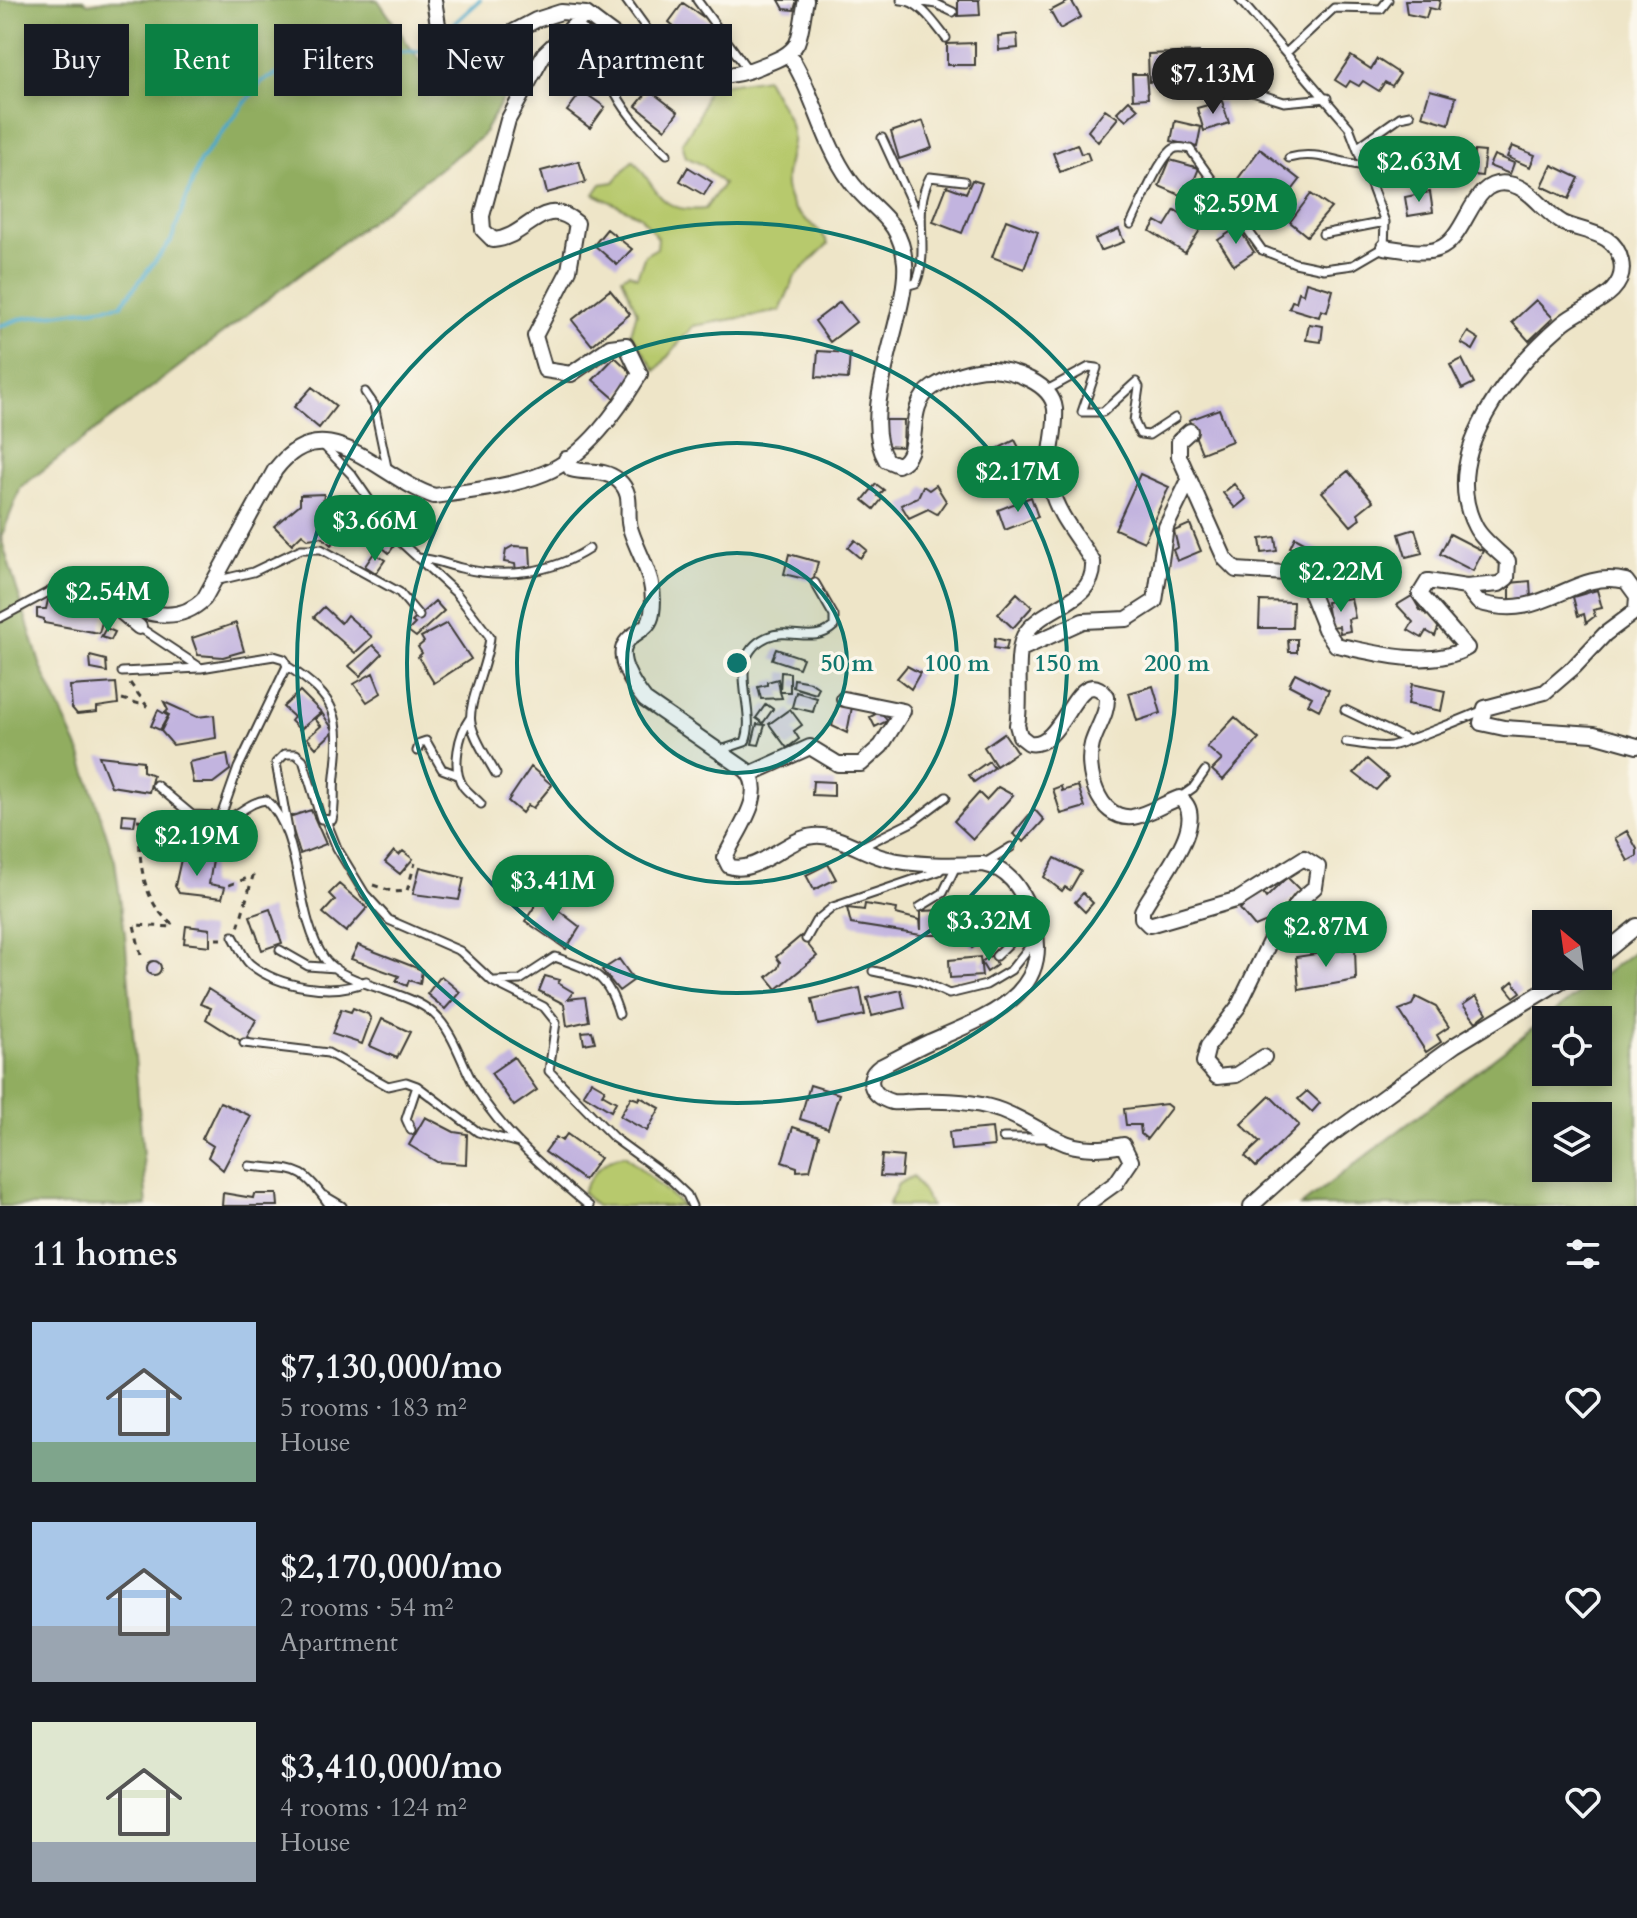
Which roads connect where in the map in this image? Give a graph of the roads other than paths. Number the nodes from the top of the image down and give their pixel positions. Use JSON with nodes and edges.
{"nodes":[{"id":1,"x":434,"y":0,"type":"edge"},
{"id":2,"x":626,"y":0,"type":"edge"},
{"id":3,"x":697,"y":0,"type":"edge"},
{"id":4,"x":806,"y":0,"type":"edge"},
{"id":5,"x":901,"y":0,"type":"edge"},
{"id":6,"x":908,"y":0,"type":"edge"},
{"id":7,"x":1240,"y":0,"type":"edge"},
{"id":8,"x":1388,"y":0,"type":"edge"},
{"id":9,"x":953,"y":12,"type":"dead end"},
{"id":10,"x":581,"y":19,"type":"junction"},
{"id":11,"x":589,"y":24,"type":"edge"},
{"id":12,"x":643,"y":24,"type":"edge"},
{"id":13,"x":946,"y":38,"type":"dead end"},
{"id":14,"x":788,"y":53,"type":"junction"},
{"id":15,"x":1286,"y":53,"type":"junction"},
{"id":16,"x":749,"y":71,"type":"junction"},
{"id":17,"x":732,"y":72,"type":"edge"},
{"id":18,"x":1181,"y":87,"type":"dead end"},
{"id":19,"x":1327,"y":98,"type":"junction"},
{"id":20,"x":1410,"y":115,"type":"dead end"},
{"id":21,"x":882,"y":138,"type":"dead end"},
{"id":22,"x":1359,"y":146,"type":"junction"},
{"id":23,"x":667,"y":154,"type":"dead end"},
{"id":24,"x":1289,"y":158,"type":"dead end"},
{"id":25,"x":1366,"y":166,"type":"junction"},
{"id":26,"x":964,"y":181,"type":"dead end"},
{"id":27,"x":920,"y":221,"type":"junction"},
{"id":28,"x":1385,"y":222,"type":"junction"},
{"id":29,"x":1131,"y":224,"type":"dead end"},
{"id":30,"x":1323,"y":234,"type":"dead end"},
{"id":31,"x":1384,"y":247,"type":"junction"},
{"id":32,"x":903,"y":286,"type":"junction"},
{"id":33,"x":1045,"y":391,"type":"junction"},
{"id":34,"x":365,"y":392,"type":"dead end"},
{"id":35,"x":1175,"y":418,"type":"dead end"},
{"id":36,"x":1190,"y":431,"type":"dead end"},
{"id":37,"x":320,"y":443,"type":"junction"},
{"id":38,"x":566,"y":459,"type":"junction"},
{"id":39,"x":389,"y":474,"type":"junction"},
{"id":40,"x":1189,"y":480,"type":"junction"},
{"id":41,"x":589,"y":549,"type":"dead end"},
{"id":42,"x":418,"y":558,"type":"junction"},
{"id":43,"x":213,"y":581,"type":"junction"},
{"id":44,"x":815,"y":583,"type":"dead end"},
{"id":45,"x":1466,"y":587,"type":"junction"},
{"id":46,"x":106,"y":599,"type":"junction"},
{"id":47,"x":419,"y":616,"type":"dead end"},
{"id":48,"x":0,"y":618,"type":"edge"},
{"id":49,"x":139,"y":627,"type":"joint"},
{"id":50,"x":1021,"y":649,"type":"junction"},
{"id":51,"x":287,"y":666,"type":"junction"},
{"id":52,"x":201,"y":668,"type":"junction"},
{"id":53,"x":122,"y":672,"type":"road end"},
{"id":54,"x":844,"y":699,"type":"dead end"},
{"id":55,"x":1485,"y":708,"type":"junction"},
{"id":56,"x":1345,"y":710,"type":"dead end"},
{"id":57,"x":471,"y":716,"type":"junction"},
{"id":58,"x":1408,"y":740,"type":"junction"},
{"id":59,"x":1346,"y":742,"type":"dead end"},
{"id":60,"x":1637,"y":746,"type":"edge"},
{"id":61,"x":417,"y":751,"type":"dead end"},
{"id":62,"x":719,"y":751,"type":"junction"},
{"id":63,"x":1205,"y":771,"type":"dead end"},
{"id":64,"x":496,"y":774,"type":"dead end"},
{"id":65,"x":750,"y":774,"type":"junction"},
{"id":66,"x":458,"y":775,"type":"junction"},
{"id":67,"x":156,"y":785,"type":"dead end"},
{"id":68,"x":946,"y":797,"type":"dead end"},
{"id":69,"x":1179,"y":798,"type":"junction"},
{"id":70,"x":481,"y":804,"type":"dead end"},
{"id":71,"x":221,"y":816,"type":"junction"},
{"id":72,"x":327,"y":823,"type":"junction"},
{"id":73,"x":290,"y":841,"type":"junction"},
{"id":74,"x":1011,"y":847,"type":"dead end"},
{"id":75,"x":857,"y":849,"type":"junction"},
{"id":76,"x":951,"y":863,"type":"junction"},
{"id":77,"x":983,"y":864,"type":"junction"},
{"id":78,"x":920,"y":907,"type":"dead end"},
{"id":79,"x":1032,"y":920,"type":"junction"},
{"id":80,"x":1637,"y":926,"type":"edge"},
{"id":81,"x":233,"y":936,"type":"road end"},
{"id":82,"x":806,"y":939,"type":"dead end"},
{"id":83,"x":1035,"y":940,"type":"junction"},
{"id":84,"x":1612,"y":947,"type":"edge"},
{"id":85,"x":280,"y":950,"type":"dead end"},
{"id":86,"x":996,"y":956,"type":"dead end"},
{"id":87,"x":335,"y":968,"type":"junction"},
{"id":88,"x":873,"y":971,"type":"dead end"},
{"id":89,"x":366,"y":981,"type":"junction"},
{"id":90,"x":492,"y":981,"type":"junction"},
{"id":91,"x":1546,"y":990,"type":"edge"},
{"id":92,"x":619,"y":1014,"type":"dead end"},
{"id":93,"x":244,"y":1043,"type":"dead end"},
{"id":94,"x":1264,"y":1057,"type":"dead end"},
{"id":95,"x":417,"y":1086,"type":"junction"},
{"id":96,"x":411,"y":1130,"type":"dead end"},
{"id":97,"x":1050,"y":1137,"type":"junction"},
{"id":98,"x":1003,"y":1138,"type":"dead end"},
{"id":99,"x":521,"y":1144,"type":"junction"},
{"id":100,"x":249,"y":1166,"type":"dead end"},
{"id":101,"x":323,"y":1195,"type":"junction"},
{"id":102,"x":330,"y":1206,"type":"edge"},
{"id":103,"x":342,"y":1206,"type":"edge"},
{"id":104,"x":589,"y":1206,"type":"edge"},
{"id":105,"x":692,"y":1206,"type":"edge"},
{"id":106,"x":1084,"y":1206,"type":"edge"},
{"id":107,"x":1251,"y":1206,"type":"edge"}],
"edges":[{"from":1,"to":10,"type":"street"},
{"from":2,"to":12,"type":"lane"},
{"from":3,"to":16,"type":"lane"},
{"from":4,"to":14,"type":"street"},
{"from":5,"to":6,"type":"lane"},
{"from":6,"to":9,"type":"lane"},
{"from":6,"to":13,"type":"lane"},
{"from":7,"to":15,"type":"lane"},
{"from":8,"to":15,"type":"lane"},
{"from":10,"to":11,"type":"street"},
{"from":10,"to":23,"type":"lane"},
{"from":10,"to":38,"type":"street"},
{"from":14,"to":16,"type":"street"},
{"from":14,"to":32,"type":"street"},
{"from":15,"to":19,"type":"lane"},
{"from":16,"to":17,"type":"street"},
{"from":18,"to":19,"type":"lane"},
{"from":19,"to":22,"type":"lane"},
{"from":20,"to":22,"type":"lane"},
{"from":21,"to":27,"type":"lane"},
{"from":22,"to":25,"type":"lane"},
{"from":24,"to":25,"type":"lane"},
{"from":25,"to":28,"type":"lane"},
{"from":26,"to":27,"type":"lane"},
{"from":27,"to":32,"type":"lane"},
{"from":28,"to":30,"type":"lane"},
{"from":28,"to":31,"type":"lane"},
{"from":29,"to":31,"type":"lane"},
{"from":31,"to":45,"type":"street"},
{"from":32,"to":33,"type":"street"},
{"from":33,"to":35,"type":"lane"},
{"from":33,"to":50,"type":"street"},
{"from":34,"to":39,"type":"lane"},
{"from":36,"to":40,"type":"street"},
{"from":37,"to":39,"type":"street"},
{"from":37,"to":42,"type":"lane"},
{"from":37,"to":43,"type":"street"},
{"from":38,"to":39,"type":"street"},
{"from":38,"to":62,"type":"street"},
{"from":40,"to":45,"type":"street"},
{"from":40,"to":50,"type":"street"},
{"from":41,"to":42,"type":"lane"},
{"from":42,"to":57,"type":"lane"},
{"from":43,"to":46,"type":"street"},
{"from":43,"to":47,"type":"lane"},
{"from":44,"to":62,"type":"lane"},
{"from":45,"to":55,"type":"street"},
{"from":46,"to":48,"type":"lane"},
{"from":46,"to":49,"type":"street"},
{"from":49,"to":52,"type":"lane"},
{"from":50,"to":69,"type":"street"},
{"from":51,"to":52,"type":"lane"},
{"from":51,"to":71,"type":"lane"},
{"from":51,"to":72,"type":"lane"},
{"from":52,"to":53,"type":"lane"},
{"from":54,"to":65,"type":"street"},
{"from":55,"to":58,"type":"lane"},
{"from":55,"to":60,"type":"street"},
{"from":56,"to":58,"type":"lane"},
{"from":57,"to":64,"type":"lane"},
{"from":57,"to":66,"type":"lane"},
{"from":58,"to":59,"type":"lane"},
{"from":61,"to":66,"type":"lane"},
{"from":62,"to":65,"type":"street"},
{"from":63,"to":69,"type":"lane"},
{"from":65,"to":75,"type":"street"},
{"from":66,"to":70,"type":"lane"},
{"from":67,"to":71,"type":"lane"},
{"from":68,"to":75,"type":"lane"},
{"from":69,"to":94,"type":"street"},
{"from":71,"to":73,"type":"lane"},
{"from":72,"to":73,"type":"lane"},
{"from":72,"to":90,"type":"lane"},
{"from":73,"to":87,"type":"lane"},
{"from":74,"to":77,"type":"lane"},
{"from":75,"to":76,"type":"street"},
{"from":76,"to":77,"type":"street"},
{"from":76,"to":78,"type":"lane"},
{"from":76,"to":82,"type":"lane"},
{"from":77,"to":79,"type":"street"},
{"from":79,"to":83,"type":"street"},
{"from":79,"to":86,"type":"lane"},
{"from":80,"to":84,"type":"street"},
{"from":81,"to":89,"type":"lane"},
{"from":83,"to":88,"type":"lane"},
{"from":83,"to":97,"type":"street"},
{"from":85,"to":87,"type":"lane"},
{"from":87,"to":89,"type":"lane"},
{"from":89,"to":99,"type":"lane"},
{"from":90,"to":92,"type":"lane"},
{"from":90,"to":105,"type":"lane"},
{"from":91,"to":107,"type":"street"},
{"from":93,"to":95,"type":"lane"},
{"from":95,"to":96,"type":"lane"},
{"from":95,"to":99,"type":"lane"},
{"from":97,"to":98,"type":"lane"},
{"from":97,"to":106,"type":"street"},
{"from":99,"to":104,"type":"lane"},
{"from":100,"to":101,"type":"lane"},
{"from":101,"to":102,"type":"lane"},
{"from":101,"to":103,"type":"lane"}]}
